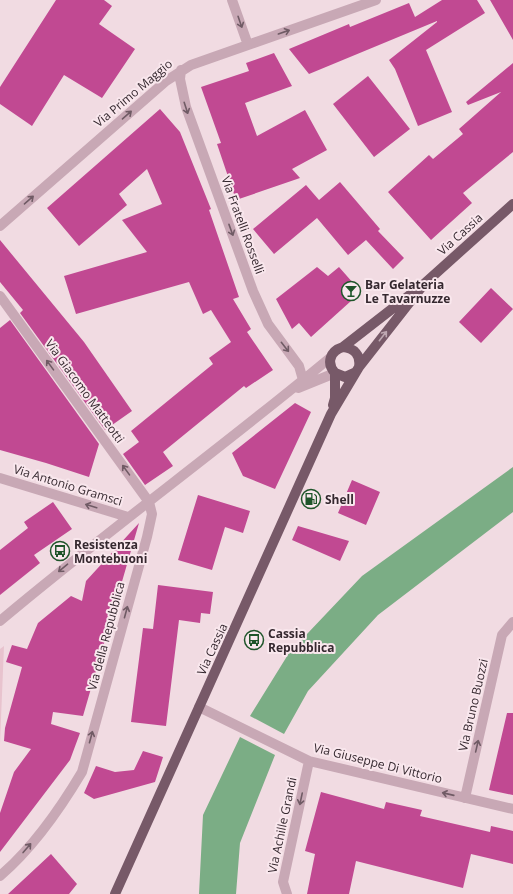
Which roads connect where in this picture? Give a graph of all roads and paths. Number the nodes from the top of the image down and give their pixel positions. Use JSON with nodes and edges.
{"nodes":[{"id":1,"x":232,"y":0,"type":"edge"},
{"id":2,"x":376,"y":0,"type":"edge"},
{"id":3,"x":248,"y":44,"type":"junction"},
{"id":4,"x":181,"y":70,"type":"junction"},
{"id":5,"x":513,"y":204,"type":"edge"},
{"id":6,"x":0,"y":226,"type":"edge"},
{"id":7,"x":424,"y":284,"type":"junction"},
{"id":8,"x":0,"y":296,"type":"edge"},
{"id":9,"x":342,"y":347,"type":"junction"},
{"id":10,"x":331,"y":356,"type":"junction"},
{"id":11,"x":357,"y":369,"type":"junction"},
{"id":12,"x":335,"y":373,"type":"junction"},
{"id":13,"x":303,"y":380,"type":"junction"},
{"id":14,"x":287,"y":392,"type":"junction"},
{"id":15,"x":330,"y":414,"type":"junction"},
{"id":16,"x":0,"y":478,"type":"edge"},
{"id":17,"x":149,"y":502,"type":"junction"},
{"id":18,"x":128,"y":517,"type":"junction"},
{"id":19,"x":0,"y":621,"type":"edge"},
{"id":20,"x":513,"y":622,"type":"edge"},
{"id":21,"x":199,"y":707,"type":"junction"},
{"id":22,"x":309,"y":761,"type":"junction"},
{"id":23,"x":465,"y":798,"type":"junction"},
{"id":24,"x":513,"y":809,"type":"edge"},
{"id":25,"x":0,"y":876,"type":"edge"},
{"id":26,"x":116,"y":894,"type":"edge"},
{"id":27,"x":287,"y":894,"type":"edge"}],
"edges":[{"from":1,"to":3,"type":"street","one_way":true},
{"from":3,"to":2,"type":"street","name":"Via Primo Maggio","one_way":true},
{"from":3,"to":4,"type":"street","name":"Via Primo Maggio"},
{"from":6,"to":4,"type":"street","name":"Via Primo Maggio","one_way":true},
{"from":4,"to":13,"type":"street","name":"Via Fratelli Rosselli","one_way":true},
{"from":5,"to":7,"type":"main road","name":"Via Cassia"},
{"from":7,"to":9,"type":"main road","name":"Via Cassia"},
{"from":11,"to":7,"type":"main road","name":"Via Cassia","one_way":true},
{"from":17,"to":8,"type":"street","name":"Via Giacomo Matteotti","one_way":true},
{"from":9,"to":10,"type":"main road","name":"Via Cassia"},
{"from":9,"to":11,"type":"main road"},
{"from":10,"to":12,"type":"main road","name":"Via Cassia"},
{"from":10,"to":13,"type":"street"},
{"from":11,"to":12,"type":"main road"},
{"from":11,"to":15,"type":"main road","name":"Via Cassia"},
{"from":12,"to":14,"type":"street"},
{"from":12,"to":15,"type":"main road","name":"Via Cassia"},
{"from":13,"to":14,"type":"street"},
{"from":14,"to":17,"type":"street"},
{"from":15,"to":21,"type":"main road","name":"Via Cassia"},
{"from":18,"to":16,"type":"street","name":"Via Antonio Gramsci","one_way":true},
{"from":17,"to":18,"type":"street"},
{"from":25,"to":17,"type":"street","name":"Via della Repubblica","one_way":true},
{"from":18,"to":19,"type":"street","one_way":true},
{"from":23,"to":20,"type":"street","name":"Via Bruno Buozzi","one_way":true},
{"from":21,"to":22,"type":"street","name":"Via Giuseppe Di Vittorio"},
{"from":21,"to":26,"type":"main road","name":"Via Cassia"},
{"from":23,"to":22,"type":"street","name":"Via Giuseppe Di Vittorio","one_way":true},
{"from":22,"to":27,"type":"street","name":"Via Achille Grandi","one_way":true},
{"from":23,"to":24,"type":"street","name":"Via Giuseppe Di Vittorio"}]}
